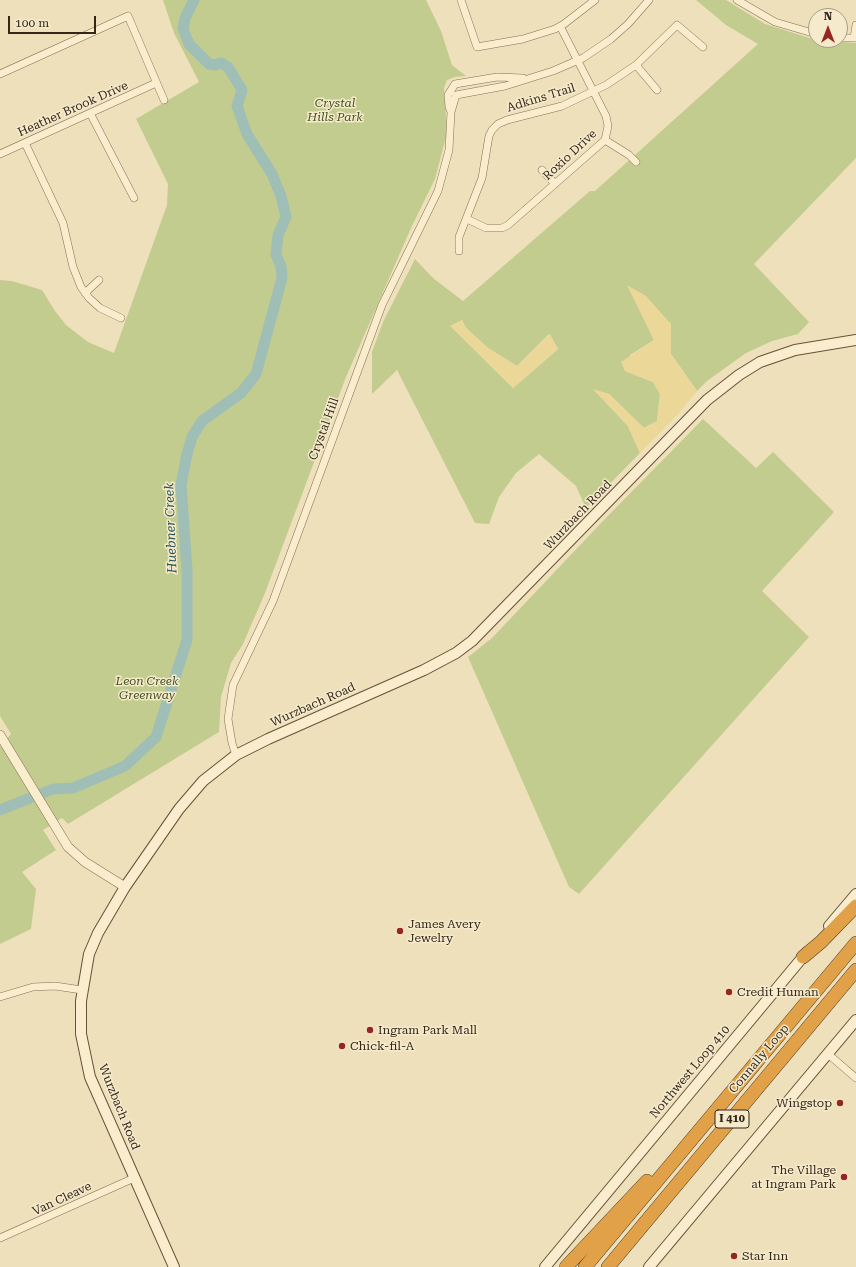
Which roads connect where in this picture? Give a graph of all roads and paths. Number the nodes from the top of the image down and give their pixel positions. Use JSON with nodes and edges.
{"nodes":[{"id":1,"x":461,"y":0,"type":"edge"},
{"id":2,"x":596,"y":0,"type":"edge"},
{"id":3,"x":649,"y":0,"type":"edge"},
{"id":4,"x":737,"y":0,"type":"edge"},
{"id":5,"x":856,"y":25,"type":"edge"},
{"id":6,"x":560,"y":26,"type":"junction"},
{"id":7,"x":808,"y":32,"type":"edge"},
{"id":8,"x":855,"y":38,"type":"edge"},
{"id":9,"x":703,"y":47,"type":"dead end"},
{"id":10,"x":577,"y":61,"type":"junction"},
{"id":11,"x":636,"y":65,"type":"junction"},
{"id":12,"x":0,"y":74,"type":"edge"},
{"id":13,"x":529,"y":78,"type":"junction"},
{"id":14,"x":156,"y":83,"type":"junction"},
{"id":15,"x":657,"y":90,"type":"dead end"},
{"id":16,"x":594,"y":92,"type":"junction"},
{"id":17,"x":164,"y":100,"type":"dead end"},
{"id":18,"x":451,"y":112,"type":"junction"},
{"id":19,"x":90,"y":113,"type":"junction"},
{"id":20,"x":604,"y":140,"type":"junction"},
{"id":21,"x":25,"y":143,"type":"junction"},
{"id":22,"x":0,"y":154,"type":"edge"},
{"id":23,"x":636,"y":162,"type":"dead end"},
{"id":24,"x":542,"y":170,"type":"dead end"},
{"id":25,"x":555,"y":184,"type":"junction"},
{"id":26,"x":134,"y":198,"type":"dead end"},
{"id":27,"x":468,"y":219,"type":"junction"},
{"id":28,"x":459,"y":251,"type":"dead end"},
{"id":29,"x":99,"y":280,"type":"dead end"},
{"id":30,"x":85,"y":293,"type":"junction"},
{"id":31,"x":121,"y":318,"type":"dead end"},
{"id":32,"x":856,"y":340,"type":"edge"},
{"id":33,"x":0,"y":735,"type":"edge"},
{"id":34,"x":236,"y":755,"type":"junction"},
{"id":35,"x":125,"y":887,"type":"junction"},
{"id":36,"x":856,"y":894,"type":"edge"},
{"id":37,"x":856,"y":906,"type":"edge"},
{"id":38,"x":856,"y":943,"type":"edge"},
{"id":39,"x":803,"y":957,"type":"junction"},
{"id":40,"x":856,"y":970,"type":"edge"},
{"id":41,"x":82,"y":990,"type":"junction"},
{"id":42,"x":0,"y":997,"type":"edge"},
{"id":43,"x":856,"y":1020,"type":"edge"},
{"id":44,"x":828,"y":1054,"type":"junction"},
{"id":45,"x":856,"y":1078,"type":"edge"},
{"id":46,"x":696,"y":1134,"type":"junction"},
{"id":47,"x":134,"y":1178,"type":"junction"},
{"id":48,"x":0,"y":1238,"type":"edge"},
{"id":49,"x":174,"y":1267,"type":"edge"},
{"id":50,"x":545,"y":1267,"type":"edge"},
{"id":51,"x":566,"y":1267,"type":"edge"},
{"id":52,"x":585,"y":1267,"type":"edge"},
{"id":53,"x":608,"y":1267,"type":"edge"},
{"id":54,"x":649,"y":1267,"type":"edge"}],
"edges":[{"from":1,"to":6,"type":"street"},
{"from":2,"to":6,"type":"street"},
{"from":3,"to":10,"type":"street"},
{"from":4,"to":7,"type":"street"},
{"from":5,"to":8,"type":"street"},
{"from":6,"to":10,"type":"street","name":"Roxio Drive"},
{"from":9,"to":11,"type":"street","name":"Adkins Trail"},
{"from":10,"to":13,"type":"street"},
{"from":10,"to":16,"type":"street","name":"Roxio Drive"},
{"from":11,"to":15,"type":"street"},
{"from":11,"to":16,"type":"street","name":"Adkins Trail"},
{"from":12,"to":14,"type":"street"},
{"from":13,"to":18,"type":"street","name":"Crystal Hill"},
{"from":13,"to":18,"type":"street","name":"Crystal Hill"},
{"from":14,"to":17,"type":"street"},
{"from":14,"to":19,"type":"street","name":"Heather Brook Drive"},
{"from":16,"to":20,"type":"street","name":"Roxio Drive"},
{"from":16,"to":27,"type":"street","name":"Adkins Trail"},
{"from":18,"to":34,"type":"street","name":"Crystal Hill"},
{"from":19,"to":21,"type":"street","name":"Heather Brook Drive"},
{"from":19,"to":26,"type":"street"},
{"from":20,"to":23,"type":"street"},
{"from":20,"to":25,"type":"street","name":"Roxio Drive"},
{"from":21,"to":22,"type":"street","name":"Heather Brook Drive"},
{"from":21,"to":30,"type":"street"},
{"from":24,"to":25,"type":"street"},
{"from":25,"to":27,"type":"street","name":"Roxio Drive"},
{"from":27,"to":28,"type":"street","name":"Adkins Trail"},
{"from":29,"to":30,"type":"street"},
{"from":30,"to":31,"type":"street"},
{"from":32,"to":34,"type":"main road","name":"Wurzbach Road"},
{"from":33,"to":35,"type":"street"},
{"from":34,"to":35,"type":"main road","name":"Wurzbach Road"},
{"from":35,"to":41,"type":"main road","name":"Wurzbach Road"},
{"from":36,"to":39,"type":"main road","name":"Northwest Loop 410"},
{"from":37,"to":39,"type":"highway"},
{"from":38,"to":46,"type":"highway","name":"Connally Loop","number":"I 410"},
{"from":39,"to":50,"type":"main road","name":"Northwest Loop 410"},
{"from":40,"to":53,"type":"highway","name":"Connally Loop","number":"I 410"},
{"from":41,"to":42,"type":"street"},
{"from":41,"to":47,"type":"main road","name":"Wurzbach Road"},
{"from":43,"to":44,"type":"main road"},
{"from":44,"to":45,"type":"street"},
{"from":44,"to":54,"type":"main road"},
{"from":46,"to":51,"type":"highway"},
{"from":46,"to":52,"type":"highway","name":"Connally Loop","number":"I 410"},
{"from":47,"to":48,"type":"street","name":"Van Cleave"},
{"from":47,"to":49,"type":"main road","name":"Wurzbach Road"}]}
